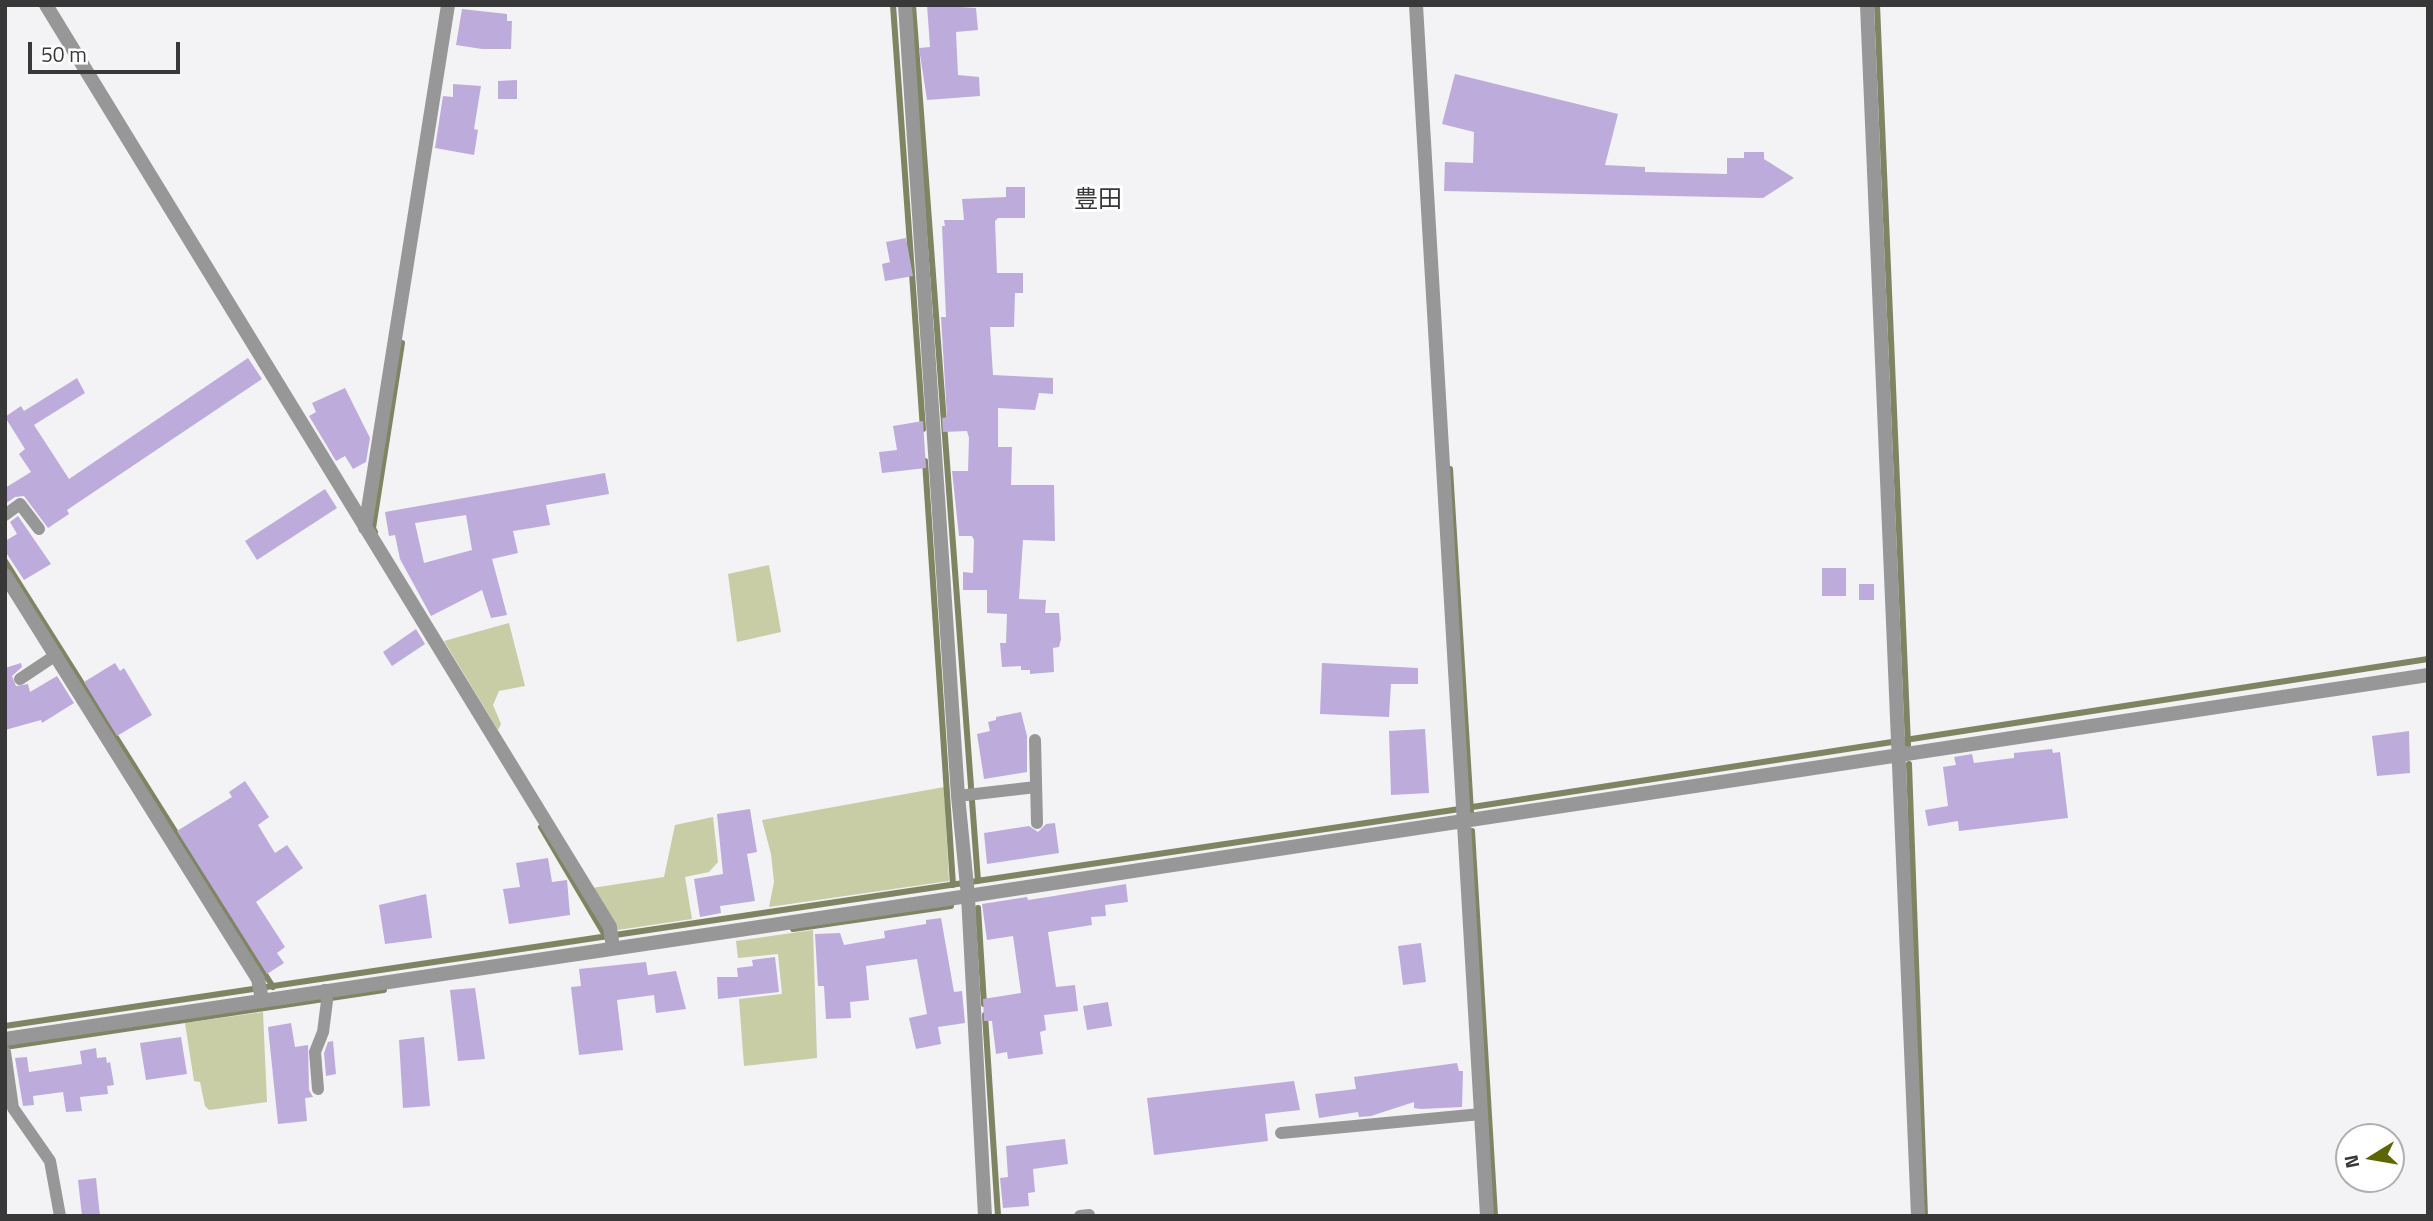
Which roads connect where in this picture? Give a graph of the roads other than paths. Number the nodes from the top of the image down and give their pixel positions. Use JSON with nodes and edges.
{"nodes":[{"id":1,"x":46,"y":5,"type":"edge"},
{"id":2,"x":448,"y":5,"type":"edge"},
{"id":3,"x":905,"y":5,"type":"edge"},
{"id":4,"x":1416,"y":5,"type":"edge"},
{"id":5,"x":1867,"y":5,"type":"edge"},
{"id":6,"x":5,"y":515,"type":"edge"},
{"id":7,"x":365,"y":528,"type":"junction"},
{"id":8,"x":39,"y":529,"type":"dead end"},
{"id":9,"x":5,"y":575,"type":"edge"},
{"id":10,"x":56,"y":655,"type":"junction"},
{"id":11,"x":2428,"y":675,"type":"edge"},
{"id":12,"x":20,"y":679,"type":"dead end"},
{"id":13,"x":1035,"y":740,"type":"dead end"},
{"id":14,"x":1899,"y":744,"type":"junction"},
{"id":15,"x":1036,"y":787,"type":"junction"},
{"id":16,"x":967,"y":795,"type":"junction"},
{"id":17,"x":1464,"y":813,"type":"junction"},
{"id":18,"x":1037,"y":823,"type":"dead end"},
{"id":19,"x":967,"y":888,"type":"junction"},
{"id":20,"x":612,"y":941,"type":"junction"},
{"id":21,"x":261,"y":992,"type":"junction"},
{"id":22,"x":326,"y":996,"type":"junction"},
{"id":23,"x":5,"y":1038,"type":"edge"},
{"id":24,"x":5,"y":1052,"type":"edge"},
{"id":25,"x":318,"y":1089,"type":"dead end"},
{"id":26,"x":1481,"y":1114,"type":"junction"},
{"id":27,"x":1281,"y":1133,"type":"dead end"},
{"id":28,"x":1089,"y":1215,"type":"edge"},
{"id":29,"x":60,"y":1216,"type":"edge"},
{"id":30,"x":985,"y":1216,"type":"edge"},
{"id":31,"x":1080,"y":1216,"type":"edge"},
{"id":32,"x":1487,"y":1216,"type":"edge"},
{"id":33,"x":1918,"y":1216,"type":"edge"}],
"edges":[{"from":1,"to":7,"type":"street"},
{"from":2,"to":7,"type":"street"},
{"from":3,"to":16,"type":"street"},
{"from":4,"to":17,"type":"street"},
{"from":5,"to":14,"type":"street"},
{"from":6,"to":8,"type":"lane"},
{"from":7,"to":20,"type":"street"},
{"from":9,"to":10,"type":"street"},
{"from":10,"to":12,"type":"lane"},
{"from":10,"to":21,"type":"street"},
{"from":11,"to":14,"type":"street"},
{"from":13,"to":15,"type":"lane"},
{"from":14,"to":17,"type":"street"},
{"from":14,"to":33,"type":"street"},
{"from":15,"to":16,"type":"lane"},
{"from":15,"to":18,"type":"lane"},
{"from":16,"to":19,"type":"street"},
{"from":17,"to":19,"type":"street"},
{"from":17,"to":26,"type":"street"},
{"from":19,"to":20,"type":"street"},
{"from":19,"to":30,"type":"street"},
{"from":20,"to":22,"type":"street"},
{"from":21,"to":22,"type":"street"},
{"from":21,"to":23,"type":"street"},
{"from":22,"to":25,"type":"lane"},
{"from":24,"to":29,"type":"lane"},
{"from":26,"to":27,"type":"lane"},
{"from":26,"to":32,"type":"street"},
{"from":28,"to":31,"type":"lane"}]}
